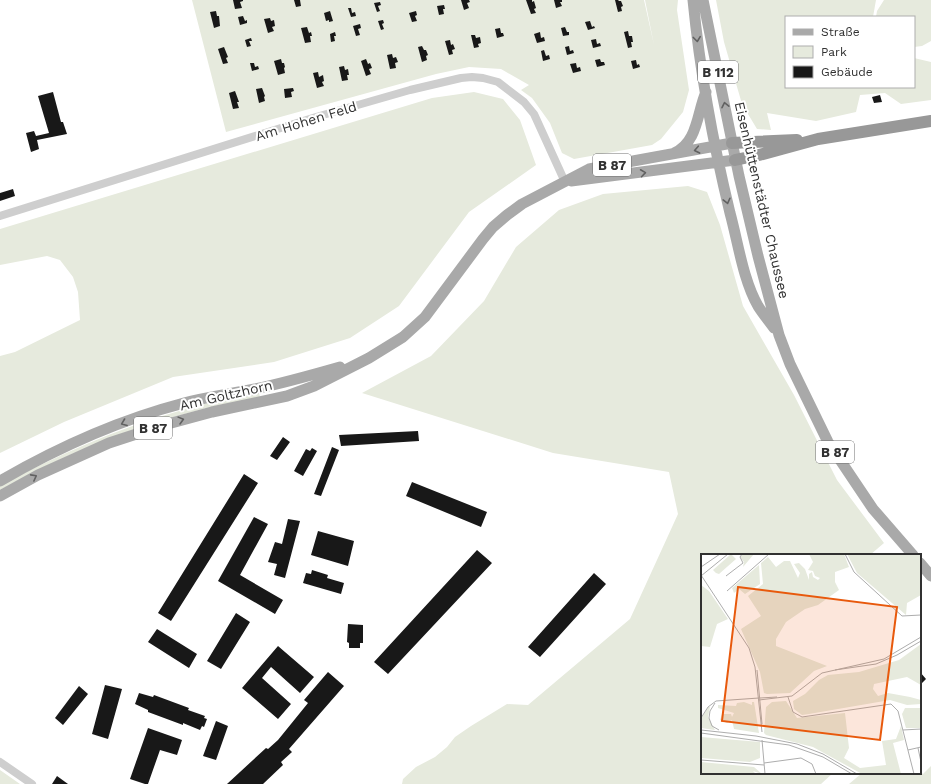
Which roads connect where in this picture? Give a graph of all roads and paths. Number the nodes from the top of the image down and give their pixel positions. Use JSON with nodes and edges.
{"nodes":[{"id":1,"x":693,"y":0,"type":"edge"},
{"id":2,"x":703,"y":0,"type":"edge"},
{"id":3,"x":706,"y":92,"type":"junction"},
{"id":4,"x":930,"y":121,"type":"edge"},
{"id":5,"x":818,"y":139,"type":"junction"},
{"id":6,"x":732,"y":143,"type":"junction"},
{"id":7,"x":715,"y":147,"type":"junction"},
{"id":8,"x":663,"y":157,"type":"junction"},
{"id":9,"x":735,"y":160,"type":"junction"},
{"id":10,"x":718,"y":163,"type":"junction"},
{"id":11,"x":565,"y":182,"type":"junction"},
{"id":12,"x":0,"y":216,"type":"edge"},
{"id":13,"x":779,"y":335,"type":"junction"},
{"id":14,"x":369,"y":358,"type":"junction"},
{"id":15,"x":0,"y":481,"type":"edge"},
{"id":16,"x":0,"y":496,"type":"edge"},
{"id":17,"x":912,"y":554,"type":"edge"},
{"id":18,"x":921,"y":564,"type":"edge"},
{"id":19,"x":931,"y":576,"type":"edge"},
{"id":20,"x":0,"y":762,"type":"edge"},
{"id":21,"x":32,"y":784,"type":"edge"}],
"edges":[{"from":1,"to":3,"type":"main road","name":"Eisenhüttenstädter Chaussee","number":"B 112","one_way":true},
{"from":6,"to":2,"type":"main road","name":"Eisenhüttenstädter Chaussee","number":"B 112","one_way":true},
{"from":3,"to":7,"type":"main road","name":"Eisenhüttenstädter Chaussee","number":"B 112"},
{"from":3,"to":8,"type":"main road"},
{"from":4,"to":5,"type":"highway"},
{"from":5,"to":6,"type":"highway"},
{"from":5,"to":9,"type":"highway"},
{"from":6,"to":7,"type":"main road","name":"Am Goltzhorn","number":"B 87"},
{"from":6,"to":9,"type":"main road","name":"Eisenhüttenstädter Chaussee","number":"B 87"},
{"from":7,"to":8,"type":"main road","name":"Am Goltzhorn","number":"B 87","one_way":true},
{"from":7,"to":10,"type":"main road","name":"Eisenhüttenstädter Chaussee","number":"B 87"},
{"from":8,"to":11,"type":"main road","name":"Am Goltzhorn","number":"B 87"},
{"from":9,"to":10,"type":"main road","name":"Am Goltzhorn","number":"B 87"},
{"from":9,"to":13,"type":"main road","name":"Eisenhüttenstädter Chaussee","number":"B 87"},
{"from":11,"to":10,"type":"main road","name":"Am Goltzhorn","number":"B 87","one_way":true},
{"from":10,"to":13,"type":"main road","name":"Eisenhüttenstädter Chaussee","number":"B 87","one_way":true},
{"from":11,"to":12,"type":"street","name":"Am Hohen Feld"},
{"from":11,"to":14,"type":"main road","name":"Am Goltzhorn","number":"B 87"},
{"from":13,"to":17,"type":"main road","name":"Eisenhüttenstädter Chaussee","number":"B 87"},
{"from":14,"to":15,"type":"main road","name":"Am Goltzhorn","number":"B 87","one_way":true},
{"from":16,"to":14,"type":"main road","name":"Am Goltzhorn","number":"B 87","one_way":true},
{"from":18,"to":19,"type":"main road"},
{"from":20,"to":21,"type":"street"}]}
